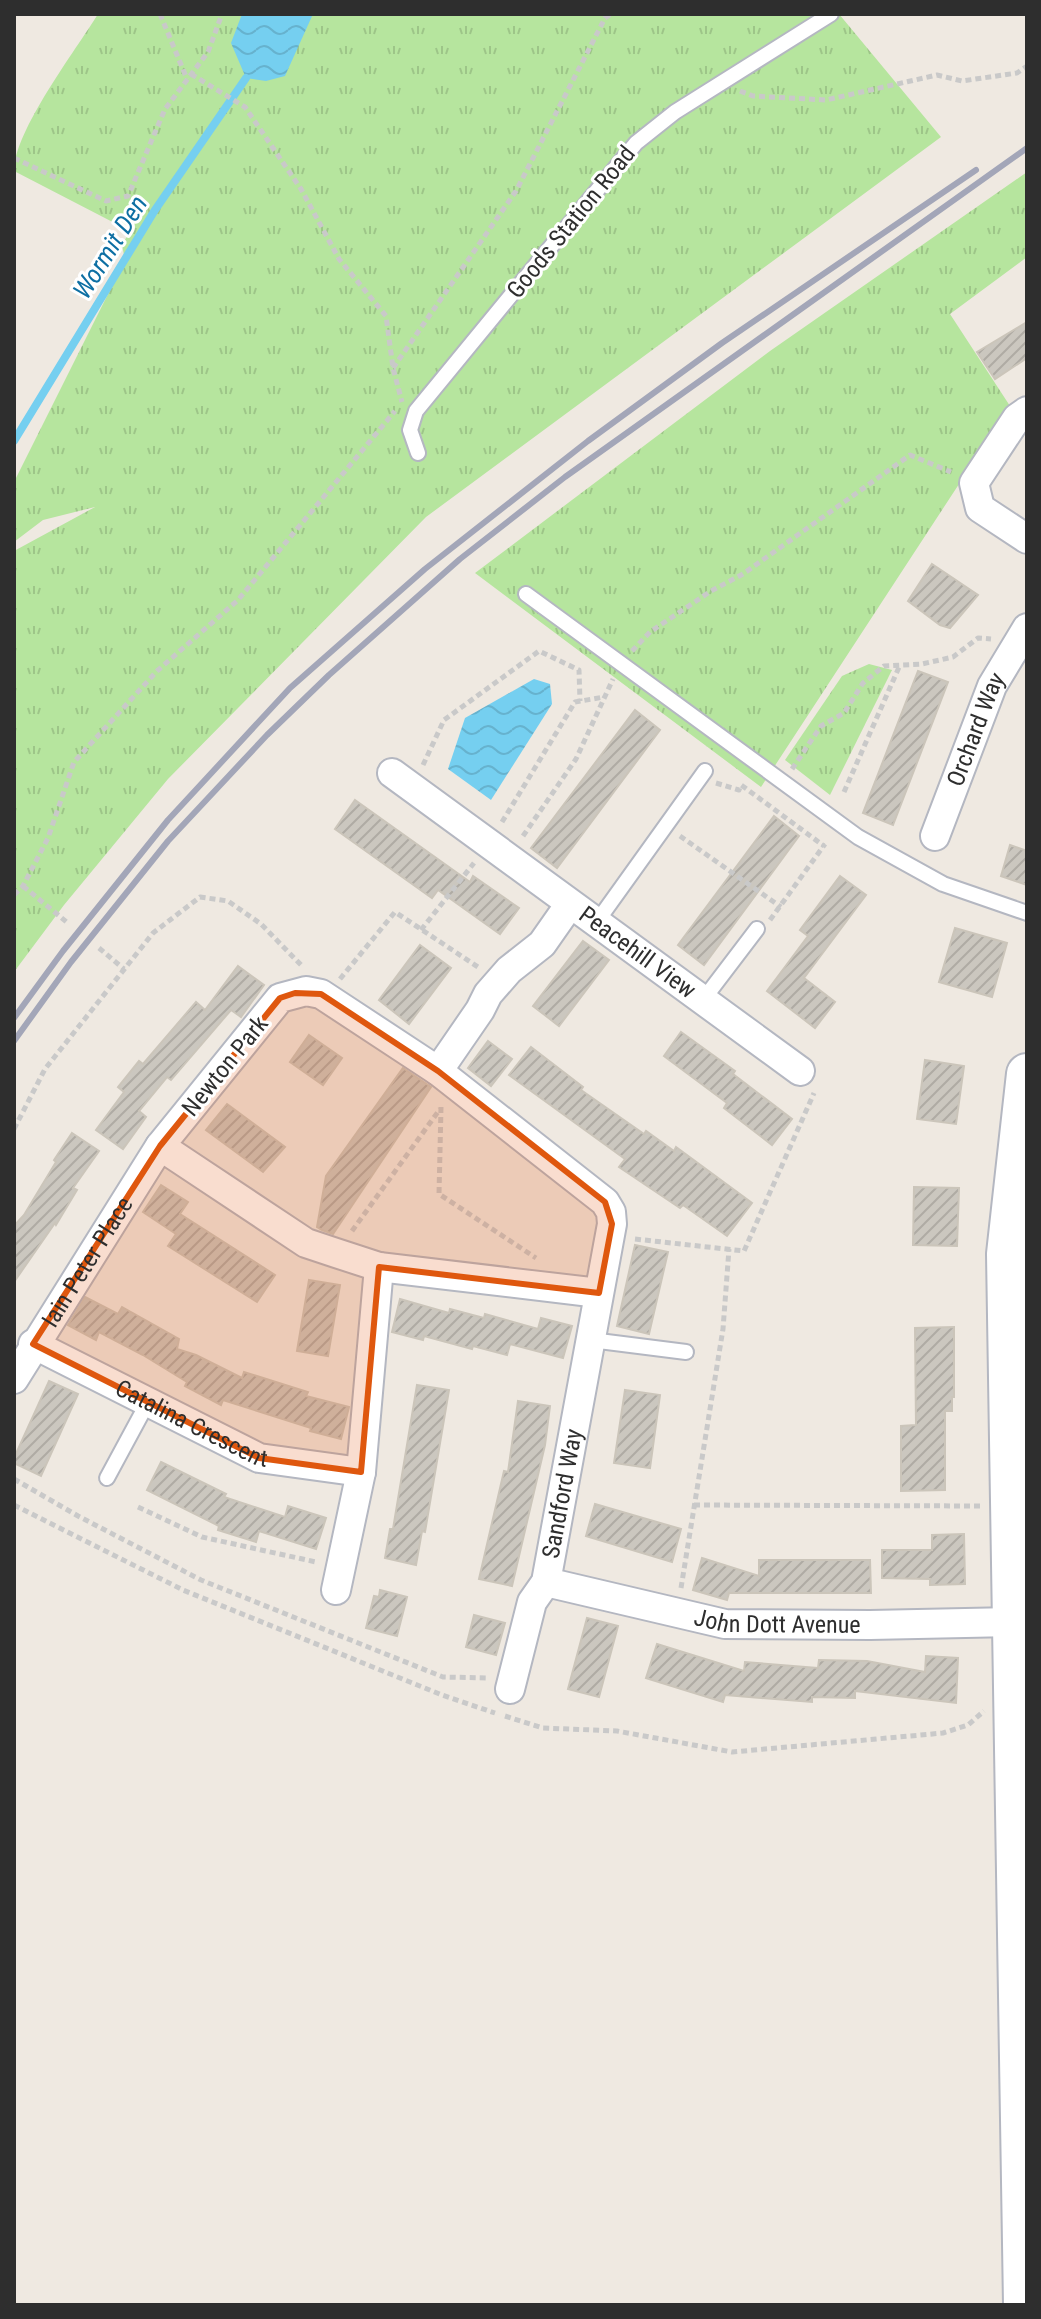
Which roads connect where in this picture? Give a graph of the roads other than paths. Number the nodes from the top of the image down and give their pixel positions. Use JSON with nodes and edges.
{"nodes":[{"id":1,"x":831,"y":14,"type":"edge"},
{"id":2,"x":1027,"y":411,"type":"edge"},
{"id":3,"x":418,"y":453,"type":"dead end"},
{"id":4,"x":1027,"y":539,"type":"edge"},
{"id":5,"x":526,"y":594,"type":"dead end"},
{"id":6,"x":1023,"y":635,"type":"edge"},
{"id":7,"x":705,"y":771,"type":"dead end"},
{"id":8,"x":402,"y":781,"type":"road end"},
{"id":9,"x":935,"y":836,"type":"dead end"},
{"id":10,"x":570,"y":904,"type":"junction"},
{"id":11,"x":1027,"y":913,"type":"edge"},
{"id":12,"x":596,"y":923,"type":"junction"},
{"id":13,"x":757,"y":929,"type":"road end"},
{"id":14,"x":703,"y":1000,"type":"junction"},
{"id":15,"x":800,"y":1071,"type":"road end"},
{"id":16,"x":1027,"y":1074,"type":"edge"},
{"id":17,"x":445,"y":1088,"type":"junction"},
{"id":18,"x":160,"y":1146,"type":"junction"},
{"id":19,"x":379,"y":1267,"type":"junction"},
{"id":20,"x":599,"y":1293,"type":"junction"},
{"id":21,"x":591,"y":1340,"type":"junction"},
{"id":22,"x":33,"y":1344,"type":"junction"},
{"id":23,"x":686,"y":1352,"type":"dead end"},
{"id":24,"x":14,"y":1379,"type":"edge"},
{"id":25,"x":148,"y":1402,"type":"junction"},
{"id":26,"x":361,"y":1472,"type":"junction"},
{"id":27,"x":107,"y":1478,"type":"dead end"},
{"id":28,"x":338,"y":1579,"type":"road end"},
{"id":29,"x":546,"y":1582,"type":"junction"},
{"id":30,"x":1013,"y":1622,"type":"junction"},
{"id":31,"x":512,"y":1684,"type":"road end"},
{"id":32,"x":1021,"y":1700,"type":"edge"},
{"id":33,"x":1024,"y":2305,"type":"edge"}],
"edges":[{"from":1,"to":3,"type":"lane","name":"Goods Station Road"},
{"from":2,"to":4,"type":"street"},
{"from":5,"to":11,"type":"lane"},
{"from":6,"to":9,"type":"street","name":"Orchard Way"},
{"from":7,"to":12,"type":"lane"},
{"from":8,"to":10,"type":"street"},
{"from":10,"to":12,"type":"street","name":"Peacehill View"},
{"from":10,"to":17,"type":"street","name":"Peacehill View"},
{"from":12,"to":14,"type":"street","name":"Peacehill View"},
{"from":13,"to":14,"type":"lane"},
{"from":14,"to":15,"type":"street","name":"Peacehill View"},
{"from":16,"to":30,"type":"main road"},
{"from":17,"to":18,"type":"street","name":"Newton Park"},
{"from":17,"to":20,"type":"street"},
{"from":18,"to":19,"type":"street"},
{"from":18,"to":22,"type":"street","name":"Iain Peter Place"},
{"from":19,"to":20,"type":"street"},
{"from":19,"to":26,"type":"street"},
{"from":20,"to":21,"type":"street","name":"Sandford Way"},
{"from":21,"to":23,"type":"lane"},
{"from":21,"to":29,"type":"street","name":"Sandford Way"},
{"from":22,"to":24,"type":"street","name":"Iain Peter Place"},
{"from":22,"to":25,"type":"street","name":"Catalina Crescent"},
{"from":25,"to":26,"type":"street","name":"Catalina Crescent"},
{"from":25,"to":27,"type":"lane"},
{"from":26,"to":28,"type":"street"},
{"from":29,"to":30,"type":"street","name":"John Dott Avenue"},
{"from":29,"to":31,"type":"street","name":"Sandford Way"},
{"from":30,"to":32,"type":"main road"},
{"from":32,"to":33,"type":"main road"}]}
